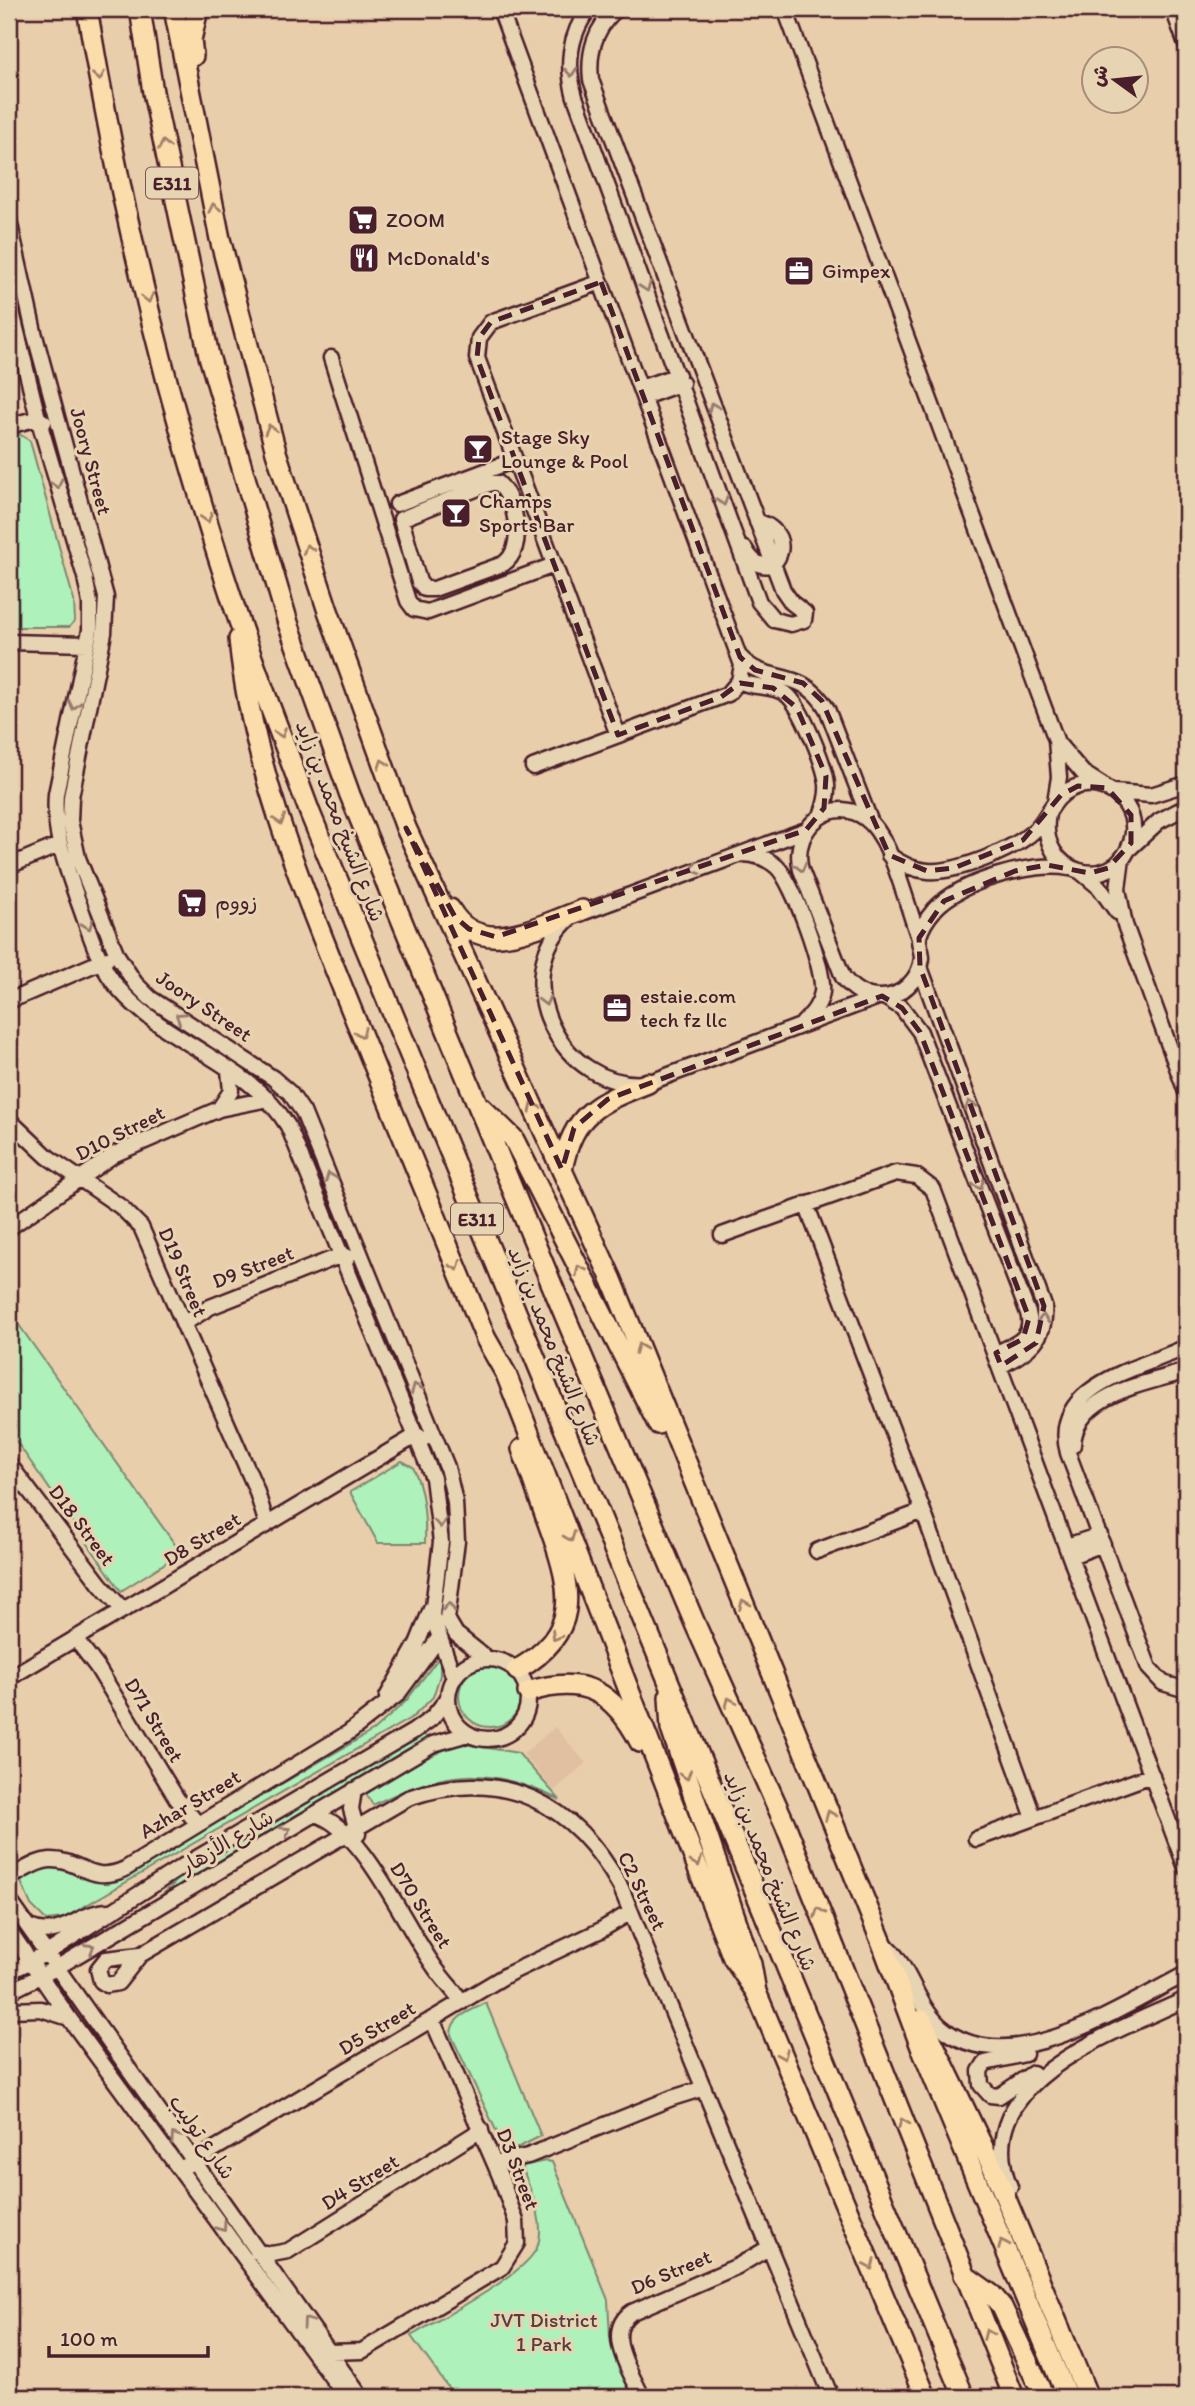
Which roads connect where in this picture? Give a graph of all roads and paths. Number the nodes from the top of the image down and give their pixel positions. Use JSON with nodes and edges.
{"nodes":[{"id":1,"x":88,"y":9,"type":"edge"},
{"id":2,"x":140,"y":9,"type":"edge"},
{"id":3,"x":174,"y":9,"type":"edge"},
{"id":4,"x":198,"y":9,"type":"edge"},
{"id":5,"x":500,"y":9,"type":"edge"},
{"id":6,"x":589,"y":9,"type":"edge"},
{"id":7,"x":617,"y":9,"type":"edge"},
{"id":8,"x":785,"y":9,"type":"edge"},
{"id":9,"x":1173,"y":9,"type":"edge"},
{"id":10,"x":1186,"y":44,"type":"edge"},
{"id":11,"x":193,"y":109,"type":"junction"},
{"id":12,"x":9,"y":220,"type":"edge"},
{"id":13,"x":601,"y":282,"type":"junction"},
{"id":14,"x":9,"y":300,"type":"edge"},
{"id":15,"x":331,"y":358,"type":"dead end"},
{"id":16,"x":680,"y":379,"type":"junction"},
{"id":17,"x":642,"y":393,"type":"junction"},
{"id":18,"x":38,"y":418,"type":"junction"},
{"id":19,"x":9,"y":426,"type":"edge"},
{"id":20,"x":70,"y":466,"type":"junction"},
{"id":21,"x":517,"y":466,"type":"junction"},
{"id":22,"x":498,"y":483,"type":"junction"},
{"id":23,"x":397,"y":504,"type":"dead end"},
{"id":24,"x":736,"y":537,"type":"junction"},
{"id":25,"x":773,"y":564,"type":"junction"},
{"id":26,"x":554,"y":565,"type":"junction"},
{"id":27,"x":236,"y":611,"type":"junction"},
{"id":28,"x":9,"y":642,"type":"edge"},
{"id":29,"x":87,"y":644,"type":"junction"},
{"id":30,"x":740,"y":657,"type":"junction"},
{"id":31,"x":739,"y":681,"type":"junction"},
{"id":32,"x":618,"y":735,"type":"junction"},
{"id":33,"x":1056,"y":740,"type":"junction"},
{"id":34,"x":533,"y":767,"type":"dead end"},
{"id":35,"x":1186,"y":784,"type":"edge"},
{"id":36,"x":1110,"y":790,"type":"junction"},
{"id":37,"x":1186,"y":807,"type":"edge"},
{"id":38,"x":1051,"y":808,"type":"junction"},
{"id":39,"x":821,"y":816,"type":"junction"},
{"id":40,"x":871,"y":823,"type":"junction"},
{"id":41,"x":406,"y":828,"type":"junction"},
{"id":42,"x":806,"y":830,"type":"junction"},
{"id":43,"x":59,"y":845,"type":"junction"},
{"id":44,"x":738,"y":854,"type":"junction"},
{"id":45,"x":1125,"y":854,"type":"junction"},
{"id":46,"x":889,"y":855,"type":"junction"},
{"id":47,"x":9,"y":866,"type":"edge"},
{"id":48,"x":1075,"y":870,"type":"junction"},
{"id":49,"x":582,"y":910,"type":"junction"},
{"id":50,"x":1125,"y":925,"type":"junction"},
{"id":51,"x":919,"y":938,"type":"junction"},
{"id":52,"x":117,"y":955,"type":"junction"},
{"id":53,"x":101,"y":962,"type":"junction"},
{"id":54,"x":920,"y":967,"type":"junction"},
{"id":55,"x":881,"y":997,"type":"junction"},
{"id":56,"x":9,"y":1001,"type":"edge"},
{"id":57,"x":799,"y":1027,"type":"junction"},
{"id":58,"x":229,"y":1070,"type":"junction"},
{"id":59,"x":648,"y":1083,"type":"junction"},
{"id":60,"x":1186,"y":1092,"type":"edge"},
{"id":61,"x":268,"y":1099,"type":"junction"},
{"id":62,"x":477,"y":1104,"type":"junction"},
{"id":63,"x":219,"y":1109,"type":"junction"},
{"id":64,"x":9,"y":1120,"type":"edge"},
{"id":65,"x":102,"y":1161,"type":"junction"},
{"id":66,"x":562,"y":1170,"type":"junction"},
{"id":67,"x":78,"y":1178,"type":"junction"},
{"id":68,"x":103,"y":1195,"type":"junction"},
{"id":69,"x":806,"y":1204,"type":"junction"},
{"id":70,"x":9,"y":1228,"type":"edge"},
{"id":71,"x":722,"y":1235,"type":"dead end"},
{"id":72,"x":342,"y":1255,"type":"junction"},
{"id":73,"x":381,"y":1303,"type":"junction"},
{"id":74,"x":181,"y":1320,"type":"junction"},
{"id":75,"x":486,"y":1339,"type":"junction"},
{"id":76,"x":1186,"y":1347,"type":"edge"},
{"id":77,"x":998,"y":1359,"type":"junction"},
{"id":78,"x":1186,"y":1371,"type":"edge"},
{"id":79,"x":417,"y":1436,"type":"junction"},
{"id":80,"x":684,"y":1458,"type":"junction"},
{"id":81,"x":9,"y":1464,"type":"edge"},
{"id":82,"x":1074,"y":1464,"type":"junction"},
{"id":83,"x":453,"y":1490,"type":"junction"},
{"id":84,"x":923,"y":1511,"type":"junction"},
{"id":85,"x":271,"y":1522,"type":"junction"},
{"id":86,"x":1102,"y":1539,"type":"junction"},
{"id":87,"x":817,"y":1551,"type":"dead end"},
{"id":88,"x":1069,"y":1551,"type":"junction"},
{"id":89,"x":439,"y":1571,"type":"junction"},
{"id":90,"x":455,"y":1574,"type":"junction"},
{"id":91,"x":432,"y":1607,"type":"junction"},
{"id":92,"x":119,"y":1612,"type":"junction"},
{"id":93,"x":79,"y":1636,"type":"junction"},
{"id":94,"x":439,"y":1638,"type":"junction"},
{"id":95,"x":486,"y":1658,"type":"junction"},
{"id":96,"x":517,"y":1670,"type":"junction"},
{"id":97,"x":11,"y":1672,"type":"edge"},
{"id":98,"x":454,"y":1678,"type":"junction"},
{"id":99,"x":669,"y":1685,"type":"junction"},
{"id":100,"x":1186,"y":1690,"type":"edge"},
{"id":101,"x":528,"y":1692,"type":"junction"},
{"id":102,"x":448,"y":1698,"type":"junction"},
{"id":103,"x":380,"y":1707,"type":"junction"},
{"id":104,"x":468,"y":1734,"type":"junction"},
{"id":105,"x":1152,"y":1775,"type":"junction"},
{"id":106,"x":354,"y":1790,"type":"junction"},
{"id":107,"x":315,"y":1814,"type":"junction"},
{"id":108,"x":1034,"y":1818,"type":"junction"},
{"id":109,"x":193,"y":1825,"type":"junction"},
{"id":110,"x":684,"y":1827,"type":"junction"},
{"id":111,"x":350,"y":1830,"type":"junction"},
{"id":112,"x":976,"y":1839,"type":"dead end"},
{"id":113,"x":1186,"y":1868,"type":"edge"},
{"id":114,"x":9,"y":1877,"type":"edge"},
{"id":115,"x":9,"y":1900,"type":"edge"},
{"id":116,"x":114,"y":1912,"type":"junction"},
{"id":117,"x":633,"y":1916,"type":"junction"},
{"id":118,"x":29,"y":1927,"type":"junction"},
{"id":119,"x":9,"y":1930,"type":"edge"},
{"id":120,"x":882,"y":1943,"type":"junction"},
{"id":121,"x":47,"y":1953,"type":"junction"},
{"id":122,"x":140,"y":1955,"type":"dead end"},
{"id":123,"x":30,"y":1961,"type":"junction"},
{"id":124,"x":1186,"y":1962,"type":"edge"},
{"id":125,"x":56,"y":1968,"type":"junction"},
{"id":126,"x":891,"y":1969,"type":"junction"},
{"id":127,"x":9,"y":1972,"type":"edge"},
{"id":128,"x":41,"y":1976,"type":"junction"},
{"id":129,"x":1180,"y":1977,"type":"edge"},
{"id":130,"x":9,"y":1992,"type":"edge"},
{"id":131,"x":756,"y":1992,"type":"junction"},
{"id":132,"x":1186,"y":1999,"type":"edge"},
{"id":133,"x":458,"y":2005,"type":"junction"},
{"id":134,"x":9,"y":2010,"type":"edge"},
{"id":135,"x":69,"y":2018,"type":"junction"},
{"id":136,"x":428,"y":2022,"type":"junction"},
{"id":137,"x":1068,"y":2032,"type":"junction"},
{"id":138,"x":1075,"y":2053,"type":"junction"},
{"id":139,"x":703,"y":2084,"type":"junction"},
{"id":140,"x":483,"y":2134,"type":"junction"},
{"id":141,"x":186,"y":2166,"type":"junction"},
{"id":142,"x":497,"y":2170,"type":"junction"},
{"id":143,"x":1025,"y":2245,"type":"junction"},
{"id":144,"x":288,"y":2251,"type":"junction"},
{"id":145,"x":772,"y":2251,"type":"junction"},
{"id":146,"x":257,"y":2252,"type":"junction"},
{"id":147,"x":963,"y":2274,"type":"junction"},
{"id":148,"x":276,"y":2279,"type":"junction"},
{"id":149,"x":362,"y":2351,"type":"junction"},
{"id":150,"x":329,"y":2352,"type":"junction"},
{"id":151,"x":349,"y":2380,"type":"junction"},
{"id":152,"x":346,"y":2397,"type":"edge"},
{"id":153,"x":361,"y":2397,"type":"edge"},
{"id":154,"x":642,"y":2397,"type":"edge"},
{"id":155,"x":831,"y":2397,"type":"edge"},
{"id":156,"x":926,"y":2397,"type":"edge"},
{"id":157,"x":964,"y":2397,"type":"edge"},
{"id":158,"x":1014,"y":2397,"type":"edge"},
{"id":159,"x":1044,"y":2397,"type":"edge"},
{"id":160,"x":1067,"y":2397,"type":"edge"},
{"id":161,"x":1088,"y":2397,"type":"edge"}],
"edges":[{"from":1,"to":27,"type":"highway","name":"شارع الشيخ محمد بن زايد","number":"E311","one_way":true},
{"from":62,"to":2,"type":"highway","name":"شارع الشيخ محمد بن زايد","number":"E311","one_way":true},
{"from":3,"to":11,"type":"highway"},
{"from":4,"to":11,"type":"highway"},
{"from":5,"to":13,"type":"street"},
{"from":6,"to":16,"type":"street","one_way":true},
{"from":25,"to":7,"type":"street","one_way":true},
{"from":8,"to":33,"type":"street"},
{"from":9,"to":10,"type":"street"},
{"from":41,"to":11,"type":"highway","one_way":true},
{"from":12,"to":20,"type":"street","name":"Joory Street"},
{"from":13,"to":17,"type":"street"},
{"from":13,"to":21,"type":"street"},
{"from":14,"to":18,"type":"street","name":"Joory Street"},
{"from":15,"to":26,"type":"street"},
{"from":16,"to":17,"type":"street"},
{"from":16,"to":24,"type":"street","one_way":true},
{"from":17,"to":30,"type":"street"},
{"from":18,"to":19,"type":"street"},
{"from":18,"to":20,"type":"street"},
{"from":18,"to":29,"type":"street","name":"Joory Street","one_way":true},
{"from":20,"to":52,"type":"street","name":"Joory Street"},
{"from":21,"to":22,"type":"street"},
{"from":21,"to":23,"type":"street"},
{"from":21,"to":26,"type":"street"},
{"from":22,"to":22,"type":"street"},
{"from":24,"to":25,"type":"street"},
{"from":24,"to":25,"type":"street"},
{"from":26,"to":32,"type":"street"},
{"from":27,"to":75,"type":"highway","one_way":true},
{"from":27,"to":99,"type":"highway","name":"شارع الشيخ محمد بن زايد","number":"E311","one_way":true},
{"from":28,"to":29,"type":"street"},
{"from":29,"to":43,"type":"street","name":"Joory Street","one_way":true},
{"from":30,"to":31,"type":"street"},
{"from":30,"to":40,"type":"street"},
{"from":31,"to":32,"type":"street"},
{"from":31,"to":39,"type":"street"},
{"from":32,"to":34,"type":"street"},
{"from":33,"to":36,"type":"street"},
{"from":33,"to":38,"type":"street"},
{"from":35,"to":36,"type":"street"},
{"from":36,"to":38,"type":"street"},
{"from":36,"to":45,"type":"street"},
{"from":37,"to":45,"type":"street"},
{"from":38,"to":46,"type":"street"},
{"from":38,"to":48,"type":"street"},
{"from":39,"to":40,"type":"street"},
{"from":39,"to":42,"type":"street"},
{"from":40,"to":46,"type":"street"},
{"from":41,"to":49,"type":"highway"},
{"from":66,"to":41,"type":"highway","one_way":true},
{"from":42,"to":44,"type":"street"},
{"from":42,"to":55,"type":"street","one_way":true},
{"from":43,"to":47,"type":"street"},
{"from":43,"to":53,"type":"street","name":"Joory Street","one_way":true},
{"from":44,"to":49,"type":"street","one_way":true},
{"from":44,"to":57,"type":"street"},
{"from":45,"to":48,"type":"street"},
{"from":45,"to":50,"type":"street"},
{"from":46,"to":51,"type":"street"},
{"from":48,"to":50,"type":"street"},
{"from":48,"to":51,"type":"street"},
{"from":49,"to":59,"type":"street","one_way":true},
{"from":50,"to":60,"type":"street"},
{"from":51,"to":54,"type":"street"},
{"from":52,"to":53,"type":"street"},
{"from":73,"to":52,"type":"street","name":"Joory Street","one_way":true},
{"from":53,"to":56,"type":"street"},
{"from":53,"to":58,"type":"street","name":"Joory Street"},
{"from":54,"to":55,"type":"street"},
{"from":77,"to":54,"type":"street","one_way":true},
{"from":55,"to":57,"type":"street"},
{"from":55,"to":77,"type":"street","one_way":true},
{"from":57,"to":59,"type":"street"},
{"from":58,"to":61,"type":"street","name":"Joory Street"},
{"from":58,"to":63,"type":"street"},
{"from":59,"to":66,"type":"highway"},
{"from":61,"to":63,"type":"street","name":"D10 Street"},
{"from":61,"to":72,"type":"street","name":"Joory Street"},
{"from":80,"to":62,"type":"highway","one_way":true},
{"from":147,"to":62,"type":"highway","name":"شارع الشيخ محمد بن زايد","number":"E311","one_way":true},
{"from":63,"to":65,"type":"street","name":"D10 Street"},
{"from":64,"to":67,"type":"street","name":"D19 Street"},
{"from":65,"to":67,"type":"street","name":"D10 Street"},
{"from":65,"to":68,"type":"street"},
{"from":80,"to":66,"type":"highway","one_way":true},
{"from":67,"to":68,"type":"street","name":"D19 Street"},
{"from":67,"to":70,"type":"street","name":"D10 Street"},
{"from":68,"to":74,"type":"street","name":"D19 Street"},
{"from":69,"to":71,"type":"street"},
{"from":69,"to":77,"type":"street"},
{"from":69,"to":84,"type":"street"},
{"from":72,"to":73,"type":"street"},
{"from":72,"to":74,"type":"street","name":"D9 Street"},
{"from":72,"to":79,"type":"street","name":"Joory Street"},
{"from":83,"to":73,"type":"street","name":"Joory Street","one_way":true},
{"from":74,"to":85,"type":"street","name":"D19 Street"},
{"from":75,"to":96,"type":"highway","one_way":true},
{"from":75,"to":110,"type":"highway","one_way":true},
{"from":76,"to":82,"type":"street"},
{"from":77,"to":88,"type":"street"},
{"from":78,"to":82,"type":"street"},
{"from":79,"to":83,"type":"street"},
{"from":79,"to":85,"type":"street","name":"D8 Street"},
{"from":79,"to":89,"type":"street","name":"Joory Street","one_way":true},
{"from":120,"to":80,"type":"highway","one_way":true},
{"from":81,"to":92,"type":"street","name":"D18 Street"},
{"from":82,"to":86,"type":"street"},
{"from":83,"to":90,"type":"street","name":"Joory Street"},
{"from":84,"to":87,"type":"street"},
{"from":84,"to":108,"type":"street"},
{"from":85,"to":92,"type":"street","name":"D8 Street"},
{"from":86,"to":88,"type":"street"},
{"from":86,"to":100,"type":"street"},
{"from":88,"to":105,"type":"street"},
{"from":89,"to":90,"type":"street"},
{"from":89,"to":91,"type":"street","name":"Joory Street"},
{"from":95,"to":90,"type":"street","name":"Joory Street","one_way":true},
{"from":91,"to":94,"type":"street","name":"Joory Street"},
{"from":91,"to":103,"type":"street","name":"Azhar Street"},
{"from":92,"to":93,"type":"street","name":"D8 Street"},
{"from":93,"to":97,"type":"street","name":"D8 Street"},
{"from":93,"to":109,"type":"street","name":"D71 Street"},
{"from":94,"to":98,"type":"street","name":"Joory Street"},
{"from":94,"to":103,"type":"street","name":"Azhar Street"},
{"from":95,"to":96,"type":"street"},
{"from":95,"to":98,"type":"street"},
{"from":96,"to":101,"type":"street"},
{"from":98,"to":102,"type":"street","name":"شارع الأزهار"},
{"from":99,"to":131,"type":"highway","one_way":true},
{"from":99,"to":157,"type":"highway","name":"شارع الشيخ محمد بن زايد","number":"E311"},
{"from":101,"to":104,"type":"street","name":"شارع الأزهار"},
{"from":101,"to":110,"type":"highway"},
{"from":102,"to":104,"type":"street"},
{"from":102,"to":116,"type":"street","name":"شارع الأزهار"},
{"from":103,"to":109,"type":"street","name":"Azhar Street"},
{"from":104,"to":106,"type":"street","name":"شارع الأزهار"},
{"from":105,"to":108,"type":"street"},
{"from":105,"to":113,"type":"street"},
{"from":106,"to":107,"type":"street","name":"شارع الأزهار"},
{"from":106,"to":111,"type":"street","name":"D70 Street"},
{"from":107,"to":111,"type":"street"},
{"from":125,"to":107,"type":"street","name":"شارع الأزهار","one_way":true},
{"from":108,"to":112,"type":"street"},
{"from":109,"to":114,"type":"street","name":"Azhar Street"},
{"from":110,"to":131,"type":"highway","one_way":true},
{"from":111,"to":117,"type":"street","name":"C2 Street"},
{"from":111,"to":122,"type":"street","name":"C2 Street"},
{"from":111,"to":133,"type":"street","name":"D70 Street"},
{"from":115,"to":118,"type":"street","name":"شارع توليب"},
{"from":116,"to":118,"type":"street"},
{"from":116,"to":121,"type":"street","name":"شارع الأزهار"},
{"from":117,"to":133,"type":"street","name":"D5 Street"},
{"from":117,"to":139,"type":"street","name":"C2 Street"},
{"from":118,"to":121,"type":"street","name":"شارع توليب"},
{"from":119,"to":123,"type":"street","name":"شارع توليب"},
{"from":120,"to":126,"type":"highway"},
{"from":120,"to":137,"type":"street"},
{"from":121,"to":123,"type":"street","name":"شارع الأزهار"},
{"from":121,"to":125,"type":"street","name":"شارع توليب"},
{"from":123,"to":127,"type":"street","name":"شارع الأزهار"},
{"from":123,"to":128,"type":"street","name":"شارع توليب"},
{"from":124,"to":129,"type":"street"},
{"from":125,"to":128,"type":"street","name":"شارع الأزهار"},
{"from":141,"to":125,"type":"street","name":"شارع توليب","one_way":true},
{"from":126,"to":143,"type":"highway"},
{"from":160,"to":126,"type":"highway","one_way":true},
{"from":128,"to":130,"type":"street","name":"شارع الأزهار"},
{"from":128,"to":135,"type":"street","name":"شارع توليب"},
{"from":129,"to":137,"type":"street"},
{"from":131,"to":156,"type":"highway","one_way":true},
{"from":132,"to":138,"type":"street"},
{"from":133,"to":136,"type":"street","name":"D5 Street"},
{"from":134,"to":135,"type":"street"},
{"from":135,"to":141,"type":"street","name":"شارع توليب"},
{"from":136,"to":140,"type":"street","name":"D3 Street"},
{"from":136,"to":141,"type":"street","name":"D5 Street"},
{"from":137,"to":138,"type":"street"},
{"from":138,"to":143,"type":"street"},
{"from":139,"to":142,"type":"street"},
{"from":139,"to":145,"type":"street","name":"C2 Street"},
{"from":140,"to":142,"type":"street","name":"D3 Street"},
{"from":140,"to":144,"type":"street","name":"D4 Street"},
{"from":141,"to":146,"type":"street","name":"شارع توليب"},
{"from":141,"to":152,"type":"street","name":"شارع توليب","one_way":true},
{"from":142,"to":149,"type":"street","name":"D3 Street"},
{"from":143,"to":161,"type":"highway"},
{"from":144,"to":146,"type":"street","name":"D4 Street"},
{"from":144,"to":148,"type":"street"},
{"from":145,"to":154,"type":"street","name":"D6 Street"},
{"from":145,"to":155,"type":"street","name":"C2 Street"},
{"from":146,"to":148,"type":"street","name":"شارع توليب"},
{"from":158,"to":147,"type":"highway","name":"شارع الشيخ محمد بن زايد","number":"E311","one_way":true},
{"from":147,"to":159,"type":"highway"},
{"from":150,"to":148,"type":"street","name":"شارع توليب","one_way":true},
{"from":149,"to":150,"type":"street","name":"D3 Street"},
{"from":149,"to":151,"type":"street"},
{"from":150,"to":151,"type":"street","name":"شارع توليب"},
{"from":151,"to":153,"type":"street","name":"شارع توليب"}]}
